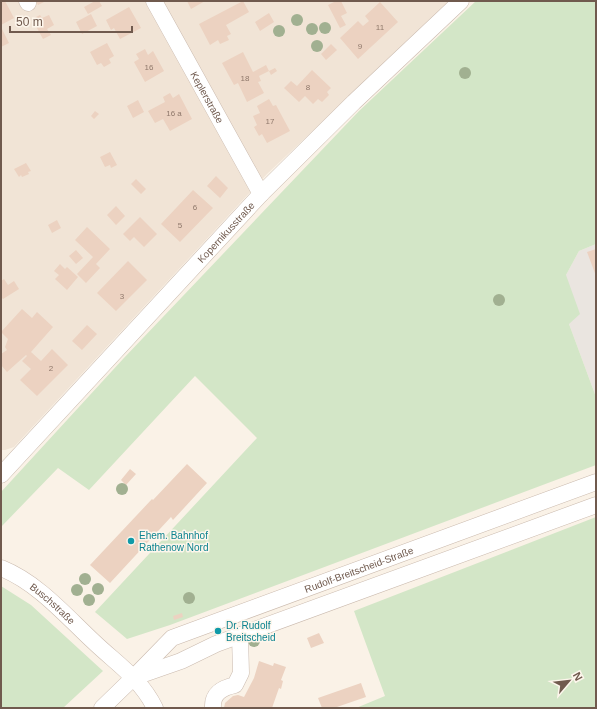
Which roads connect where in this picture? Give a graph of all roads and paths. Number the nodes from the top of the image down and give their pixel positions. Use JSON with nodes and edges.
{"nodes":[{"id":1,"x":154,"y":1,"type":"edge"},
{"id":2,"x":461,"y":1,"type":"edge"},
{"id":3,"x":261,"y":194,"type":"junction"},
{"id":4,"x":1,"y":475,"type":"edge"},
{"id":5,"x":596,"y":482,"type":"edge"},
{"id":6,"x":596,"y":504,"type":"edge"},
{"id":7,"x":1,"y":568,"type":"edge"},
{"id":8,"x":240,"y":636,"type":"junction"},
{"id":9,"x":134,"y":677,"type":"junction"},
{"id":10,"x":102,"y":708,"type":"edge"},
{"id":11,"x":156,"y":708,"type":"edge"},
{"id":12,"x":213,"y":708,"type":"edge"}],
"edges":[{"from":1,"to":3,"type":"street","name":"Keplerstraße"},
{"from":2,"to":3,"type":"street","name":"Kopernikusstraße"},
{"from":3,"to":4,"type":"street","name":"Kopernikusstraße"},
{"from":5,"to":9,"type":"street","name":"Rudolf-Breitscheid-Straße"},
{"from":6,"to":8,"type":"street","name":"Rudolf-Breitscheid-Straße"},
{"from":7,"to":9,"type":"street","name":"Buschstraße"},
{"from":8,"to":9,"type":"street","name":"Rudolf-Breitscheid-Straße"},
{"from":8,"to":12,"type":"street"},
{"from":9,"to":10,"type":"street"},
{"from":9,"to":11,"type":"street"}]}
